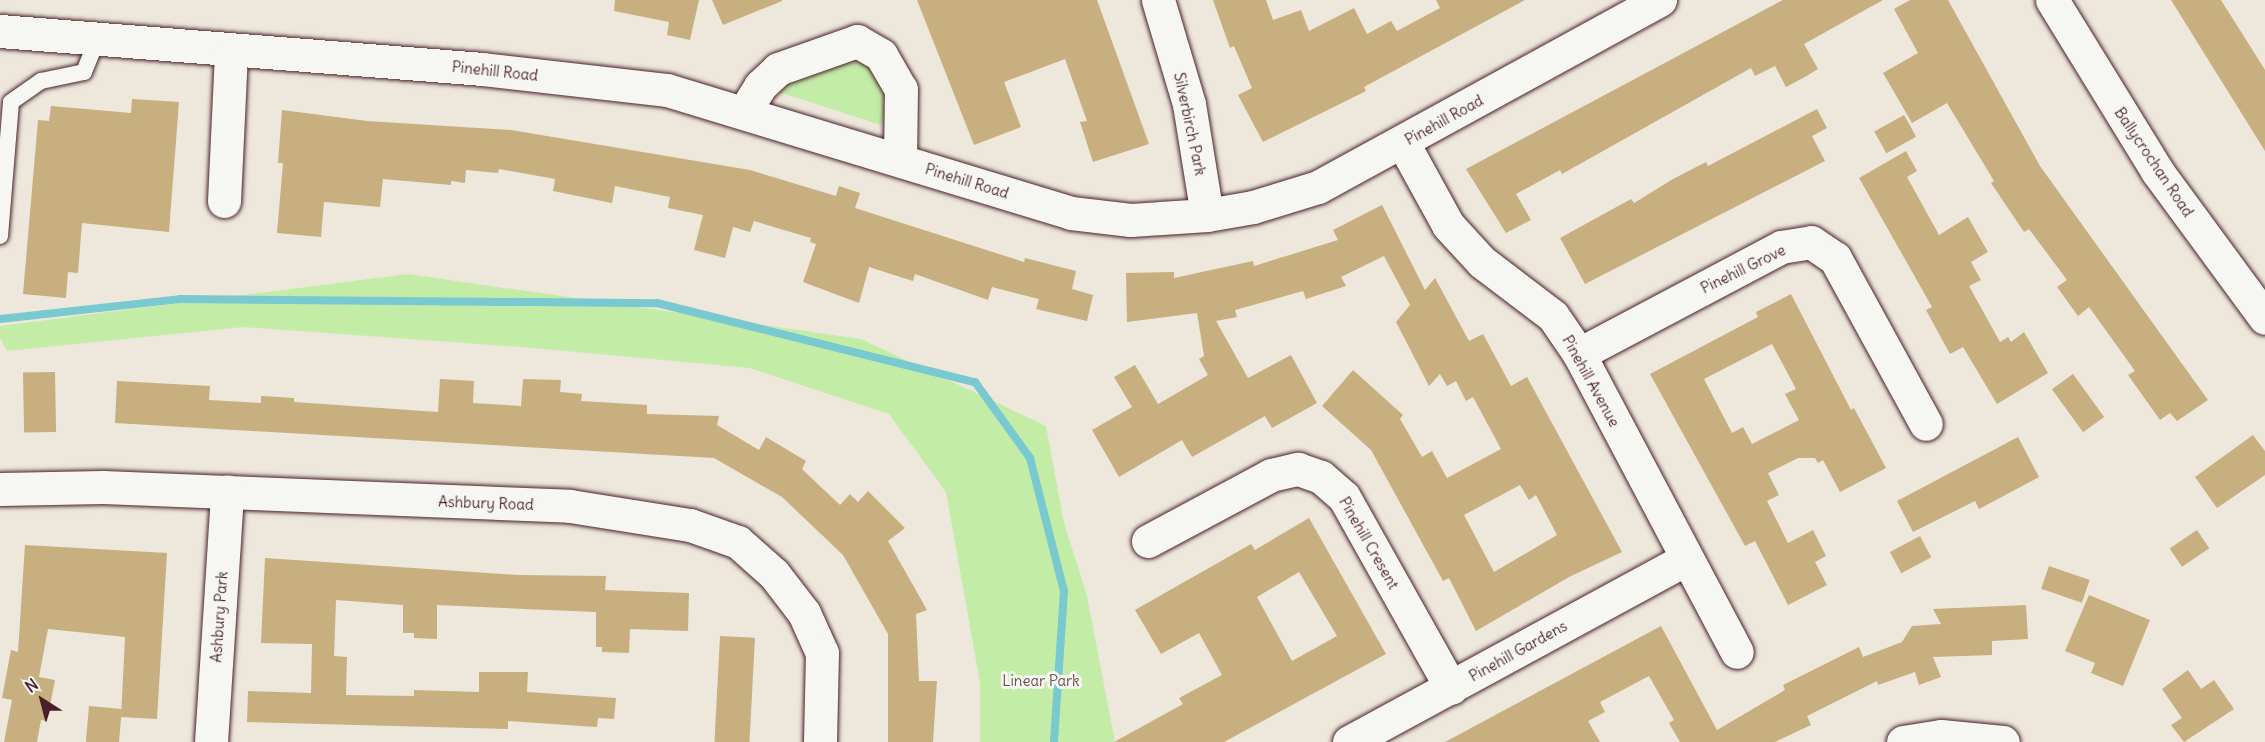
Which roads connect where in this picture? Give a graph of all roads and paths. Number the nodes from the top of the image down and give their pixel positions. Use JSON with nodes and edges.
{"nodes":[{"id":1,"x":1158,"y":0,"type":"edge"},
{"id":2,"x":1660,"y":0,"type":"edge"},
{"id":3,"x":2052,"y":0,"type":"edge"},
{"id":4,"x":0,"y":31,"type":"edge"},
{"id":5,"x":97,"y":39,"type":"junction"},
{"id":6,"x":231,"y":50,"type":"junction"},
{"id":7,"x":744,"y":111,"type":"junction"},
{"id":8,"x":1403,"y":143,"type":"junction"},
{"id":9,"x":900,"y":160,"type":"junction"},
{"id":10,"x":224,"y":201,"type":"dead end"},
{"id":11,"x":1208,"y":215,"type":"junction"},
{"id":12,"x":0,"y":236,"type":"edge"},
{"id":13,"x":2265,"y":318,"type":"edge"},
{"id":14,"x":1579,"y":354,"type":"junction"},
{"id":15,"x":1926,"y":424,"type":"dead end"},
{"id":16,"x":0,"y":489,"type":"edge"},
{"id":17,"x":227,"y":492,"type":"junction"},
{"id":18,"x":1148,"y":541,"type":"dead end"},
{"id":19,"x":1686,"y":559,"type":"junction"},
{"id":20,"x":1737,"y":652,"type":"dead end"},
{"id":21,"x":1450,"y":688,"type":"junction"},
{"id":22,"x":211,"y":742,"type":"edge"},
{"id":23,"x":820,"y":742,"type":"edge"},
{"id":24,"x":1349,"y":742,"type":"edge"},
{"id":25,"x":1902,"y":742,"type":"edge"},
{"id":26,"x":2003,"y":742,"type":"edge"}],
"edges":[{"from":1,"to":11,"type":"street","name":"Silverbirch Park"},
{"from":2,"to":8,"type":"street","name":"Pinehill Road"},
{"from":3,"to":13,"type":"street","name":"Ballycrochan Road"},
{"from":4,"to":5,"type":"street","name":"Pinehill Road"},
{"from":5,"to":6,"type":"street","name":"Pinehill Road"},
{"from":5,"to":12,"type":"lane"},
{"from":6,"to":7,"type":"street","name":"Pinehill Road"},
{"from":6,"to":10,"type":"street"},
{"from":7,"to":9,"type":"street","name":"Pinehill Road"},
{"from":7,"to":9,"type":"street"},
{"from":8,"to":11,"type":"street","name":"Pinehill Road"},
{"from":8,"to":14,"type":"street","name":"Pinehill Avenue"},
{"from":9,"to":11,"type":"street","name":"Pinehill Road"},
{"from":14,"to":15,"type":"street","name":"Pinehill Grove"},
{"from":14,"to":19,"type":"street","name":"Pinehill Avenue"},
{"from":16,"to":17,"type":"street","name":"Ashbury Road"},
{"from":17,"to":22,"type":"street","name":"Ashbury Park"},
{"from":17,"to":23,"type":"street","name":"Ashbury Road"},
{"from":18,"to":21,"type":"street","name":"Pinehill Cresent"},
{"from":19,"to":20,"type":"street","name":"Pinehill Avenue"},
{"from":19,"to":21,"type":"street","name":"Pinehill Gardens"},
{"from":21,"to":24,"type":"street","name":"Pinehill Gardens"},
{"from":25,"to":26,"type":"street"}]}
